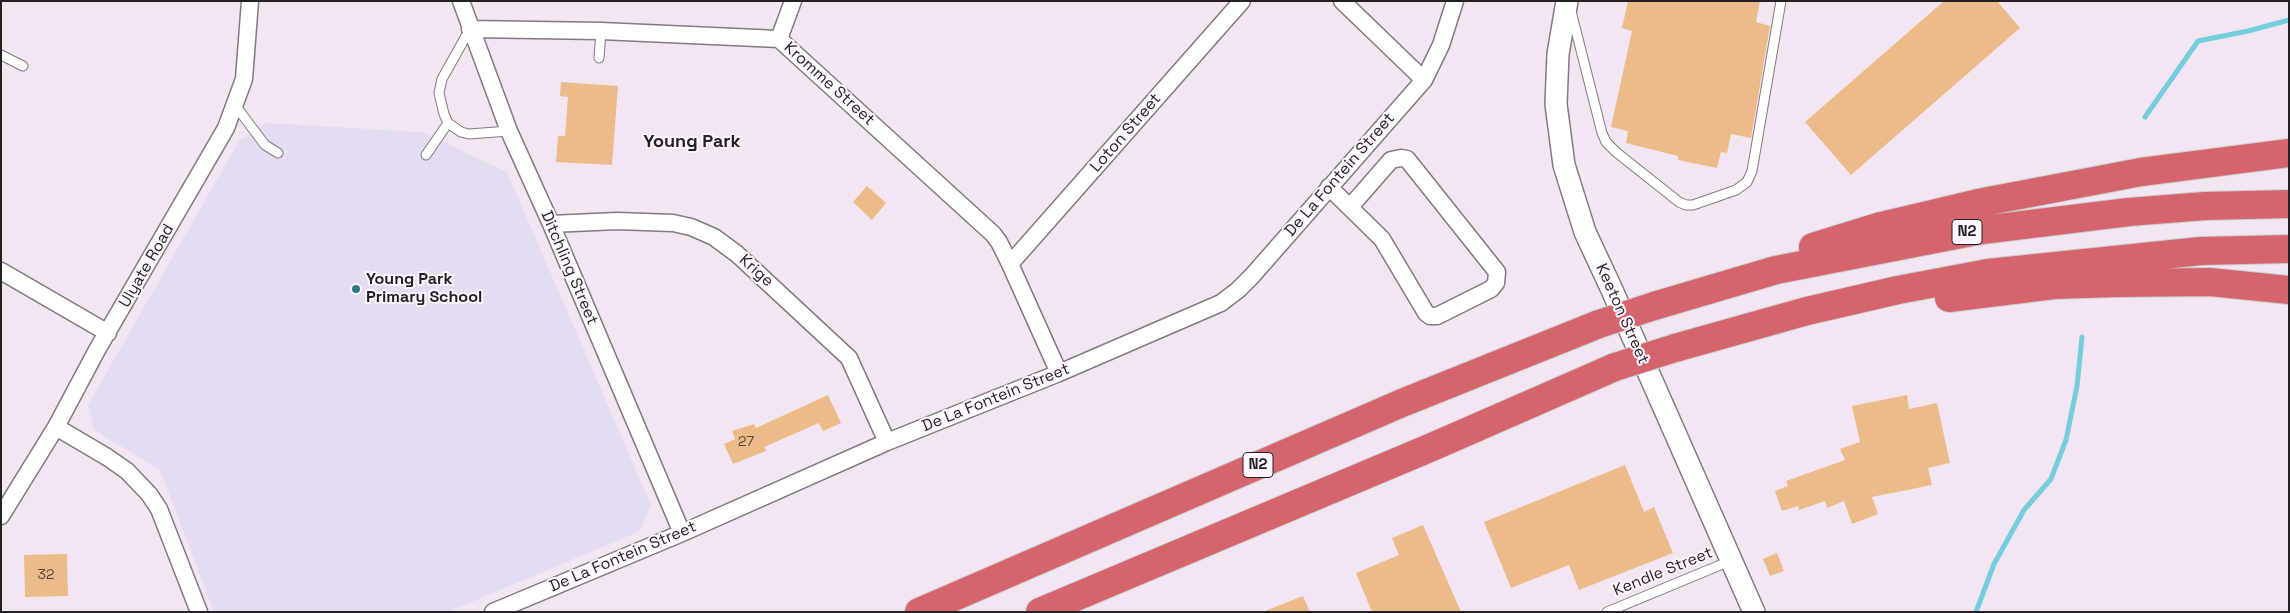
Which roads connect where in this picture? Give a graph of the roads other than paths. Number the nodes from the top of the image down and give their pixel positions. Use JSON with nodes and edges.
{"nodes":[{"id":1,"x":250,"y":1,"type":"edge"},
{"id":2,"x":461,"y":1,"type":"edge"},
{"id":3,"x":793,"y":1,"type":"edge"},
{"id":4,"x":1242,"y":1,"type":"edge"},
{"id":5,"x":1342,"y":1,"type":"edge"},
{"id":6,"x":1456,"y":1,"type":"edge"},
{"id":7,"x":1568,"y":1,"type":"edge"},
{"id":8,"x":1781,"y":1,"type":"edge"},
{"id":9,"x":470,"y":29,"type":"junction"},
{"id":10,"x":601,"y":31,"type":"junction"},
{"id":11,"x":779,"y":39,"type":"junction"},
{"id":12,"x":1,"y":55,"type":"edge"},
{"id":13,"x":599,"y":58,"type":"dead end"},
{"id":14,"x":23,"y":66,"type":"dead end"},
{"id":15,"x":1424,"y":80,"type":"junction"},
{"id":16,"x":235,"y":106,"type":"junction"},
{"id":17,"x":448,"y":123,"type":"junction"},
{"id":18,"x":509,"y":132,"type":"junction"},
{"id":19,"x":278,"y":153,"type":"dead end"},
{"id":20,"x":2289,"y":153,"type":"edge"},
{"id":21,"x":426,"y":155,"type":"dead end"},
{"id":22,"x":1329,"y":187,"type":"junction"},
{"id":23,"x":2289,"y":204,"type":"edge"},
{"id":24,"x":1350,"y":207,"type":"junction"},
{"id":25,"x":550,"y":224,"type":"junction"},
{"id":26,"x":2289,"y":249,"type":"edge"},
{"id":27,"x":1010,"y":264,"type":"junction"},
{"id":28,"x":1,"y":271,"type":"edge"},
{"id":29,"x":2289,"y":290,"type":"edge"},
{"id":30,"x":1682,"y":298,"type":"junction"},
{"id":31,"x":108,"y":334,"type":"junction"},
{"id":32,"x":1676,"y":355,"type":"junction"},
{"id":33,"x":1059,"y":373,"type":"junction"},
{"id":34,"x":56,"y":427,"type":"junction"},
{"id":35,"x":887,"y":442,"type":"junction"},
{"id":36,"x":1,"y":516,"type":"edge"},
{"id":37,"x":682,"y":533,"type":"junction"},
{"id":38,"x":1731,"y":561,"type":"junction"},
{"id":39,"x":199,"y":612,"type":"edge"},
{"id":40,"x":493,"y":612,"type":"edge"},
{"id":41,"x":920,"y":612,"type":"edge"},
{"id":42,"x":1040,"y":612,"type":"edge"},
{"id":43,"x":1607,"y":612,"type":"edge"},
{"id":44,"x":1754,"y":612,"type":"edge"}],
"edges":[{"from":1,"to":16,"type":"street","name":"Ulyate Road"},
{"from":2,"to":9,"type":"street","name":"Ditchling Street"},
{"from":3,"to":11,"type":"street"},
{"from":4,"to":27,"type":"street","name":"Loton Street"},
{"from":5,"to":15,"type":"street"},
{"from":6,"to":15,"type":"street","name":"De La Fontein Street"},
{"from":7,"to":8,"type":"lane"},
{"from":7,"to":38,"type":"street","name":"Keeton Street"},
{"from":9,"to":10,"type":"street","name":"Kromme Street"},
{"from":9,"to":17,"type":"lane"},
{"from":9,"to":18,"type":"street","name":"Ditchling Street"},
{"from":10,"to":11,"type":"street","name":"Kromme Street"},
{"from":10,"to":13,"type":"lane"},
{"from":11,"to":27,"type":"street","name":"Kromme Street"},
{"from":12,"to":14,"type":"lane"},
{"from":15,"to":22,"type":"street","name":"De La Fontein Street"},
{"from":16,"to":19,"type":"lane"},
{"from":16,"to":31,"type":"street","name":"Ulyate Road"},
{"from":17,"to":18,"type":"lane"},
{"from":17,"to":21,"type":"lane"},
{"from":18,"to":25,"type":"street","name":"Ditchling Street"},
{"from":20,"to":30,"type":"highway"},
{"from":22,"to":24,"type":"street"},
{"from":22,"to":33,"type":"street","name":"De La Fontein Street"},
{"from":23,"to":30,"type":"highway","number":"N2"},
{"from":24,"to":24,"type":"street"},
{"from":25,"to":35,"type":"street","name":"Krige"},
{"from":25,"to":37,"type":"street","name":"Ditchling Street"},
{"from":26,"to":32,"type":"highway"},
{"from":27,"to":33,"type":"street","name":"Kromme Street"},
{"from":28,"to":31,"type":"street"},
{"from":29,"to":32,"type":"highway"},
{"from":30,"to":41,"type":"highway","number":"N2","bridge":true},
{"from":31,"to":34,"type":"street","name":"Ulyate Road"},
{"from":32,"to":42,"type":"highway","bridge":true},
{"from":33,"to":35,"type":"street","name":"De La Fontein Street"},
{"from":34,"to":36,"type":"street","name":"Ulyate Road"},
{"from":34,"to":39,"type":"street"},
{"from":35,"to":37,"type":"street","name":"De La Fontein Street"},
{"from":37,"to":40,"type":"street","name":"De La Fontein Street"},
{"from":38,"to":43,"type":"lane","name":"Kendle Street"},
{"from":38,"to":44,"type":"street","name":"Keeton Street"}]}
